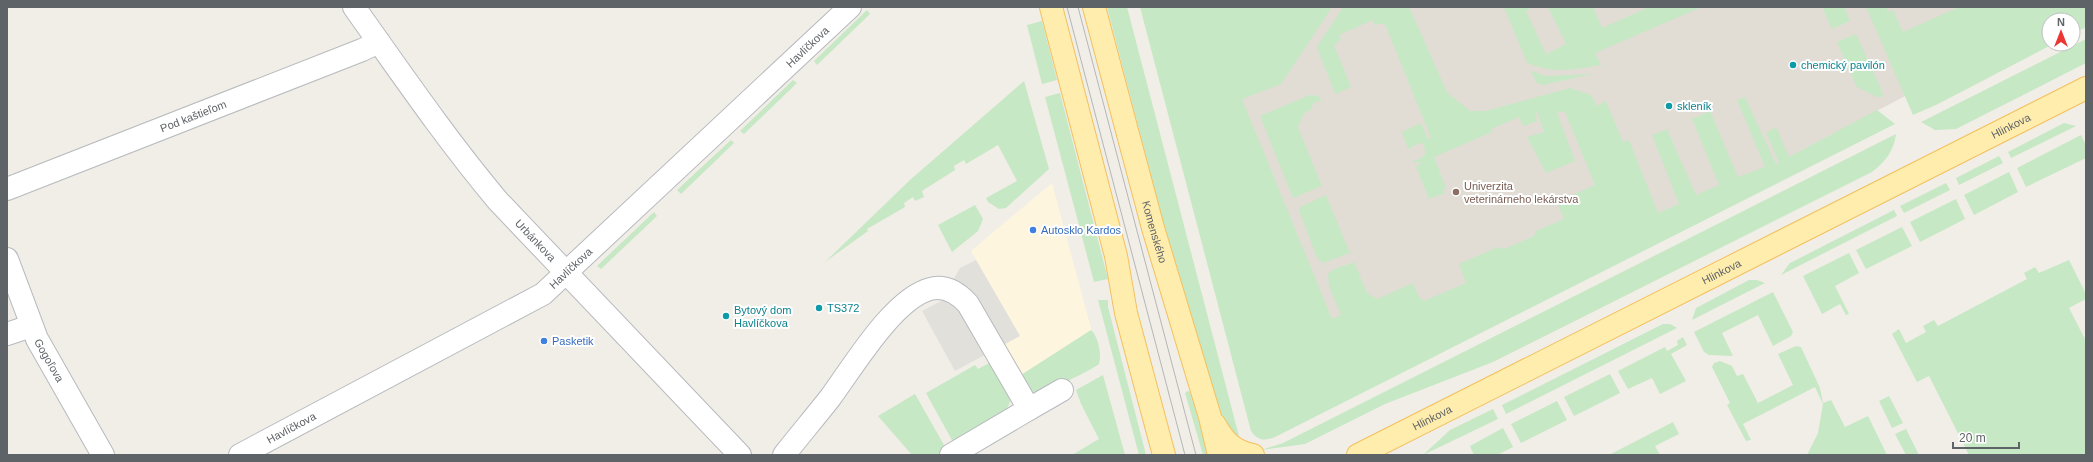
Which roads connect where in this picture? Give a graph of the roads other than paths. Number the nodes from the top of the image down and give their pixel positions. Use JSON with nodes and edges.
{"nodes":[{"id":1,"x":354,"y":7,"type":"edge"},
{"id":2,"x":850,"y":7,"type":"edge"},
{"id":3,"x":1051,"y":7,"type":"edge"},
{"id":4,"x":1094,"y":7,"type":"edge"},
{"id":5,"x":379,"y":42,"type":"junction"},
{"id":6,"x":2086,"y":88,"type":"edge"},
{"id":7,"x":7,"y":189,"type":"edge"},
{"id":8,"x":7,"y":259,"type":"edge"},
{"id":9,"x":567,"y":274,"type":"junction"},
{"id":10,"x":31,"y":326,"type":"junction"},
{"id":11,"x":7,"y":334,"type":"edge"},
{"id":12,"x":1062,"y":390,"type":"dead end"},
{"id":13,"x":1029,"y":409,"type":"junction"},
{"id":14,"x":1210,"y":417,"type":"junction"},
{"id":15,"x":103,"y":455,"type":"edge"},
{"id":16,"x":240,"y":455,"type":"edge"},
{"id":17,"x":740,"y":455,"type":"edge"},
{"id":18,"x":784,"y":455,"type":"edge"},
{"id":19,"x":951,"y":455,"type":"edge"},
{"id":20,"x":1164,"y":455,"type":"edge"},
{"id":21,"x":1219,"y":455,"type":"edge"},
{"id":22,"x":1253,"y":455,"type":"edge"},
{"id":23,"x":1358,"y":455,"type":"edge"}],
"edges":[{"from":1,"to":5,"type":"street","name":"Urbánkova"},
{"from":2,"to":9,"type":"street","name":"Havlíčkova"},
{"from":3,"to":20,"type":"main road"},
{"from":4,"to":14,"type":"main road","name":"Komenského"},
{"from":5,"to":7,"type":"street","name":"Pod kaštieľom"},
{"from":5,"to":9,"type":"street","name":"Urbánkova"},
{"from":6,"to":23,"type":"main road","name":"Hlinkova"},
{"from":8,"to":10,"type":"street","name":"Gogoľova"},
{"from":9,"to":16,"type":"street","name":"Havlíčkova"},
{"from":9,"to":17,"type":"street","name":"Urbánkova"},
{"from":10,"to":11,"type":"street"},
{"from":10,"to":15,"type":"street","name":"Gogoľova"},
{"from":12,"to":13,"type":"street"},
{"from":13,"to":18,"type":"street"},
{"from":13,"to":19,"type":"street"},
{"from":14,"to":21,"type":"main road","name":"Komenského"},
{"from":14,"to":22,"type":"main road"}]}
